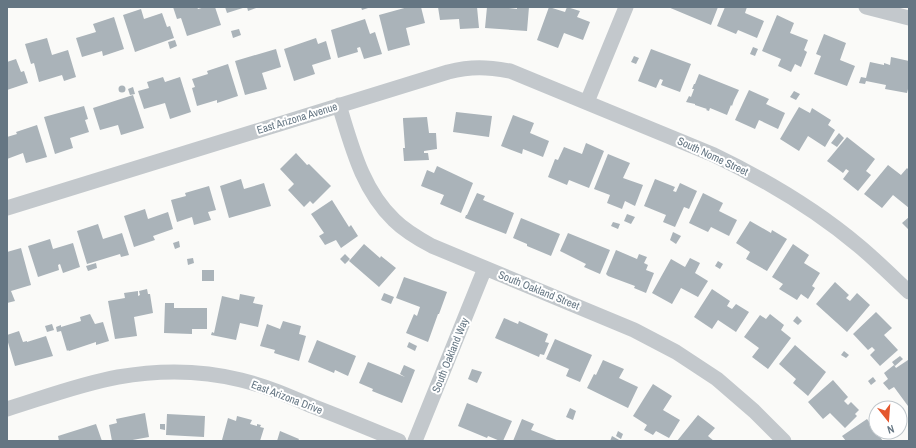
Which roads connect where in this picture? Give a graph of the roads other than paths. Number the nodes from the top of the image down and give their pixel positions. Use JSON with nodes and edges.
{"nodes":[{"id":1,"x":626,"y":7,"type":"edge"},
{"id":2,"x":866,"y":7,"type":"edge"},
{"id":3,"x":909,"y":18,"type":"edge"},
{"id":4,"x":587,"y":102,"type":"junction"},
{"id":5,"x":339,"y":105,"type":"junction"},
{"id":6,"x":7,"y":208,"type":"edge"},
{"id":7,"x":486,"y":268,"type":"junction"},
{"id":8,"x":909,"y":292,"type":"edge"},
{"id":9,"x":7,"y":409,"type":"edge"},
{"id":10,"x":399,"y":441,"type":"edge"},
{"id":11,"x":415,"y":441,"type":"edge"},
{"id":12,"x":784,"y":441,"type":"edge"}],
"edges":[{"from":1,"to":4,"type":"street"},
{"from":2,"to":3,"type":"street"},
{"from":4,"to":5,"type":"street","name":"East Arizona Avenue"},
{"from":4,"to":8,"type":"street","name":"South Nome Street"},
{"from":5,"to":6,"type":"street","name":"East Arizona Avenue"},
{"from":5,"to":7,"type":"street","name":"South Oakland Street"},
{"from":7,"to":11,"type":"street","name":"South Oakland Way"},
{"from":7,"to":12,"type":"street","name":"South Oakland Street"},
{"from":9,"to":10,"type":"street","name":"East Arizona Drive"}]}
